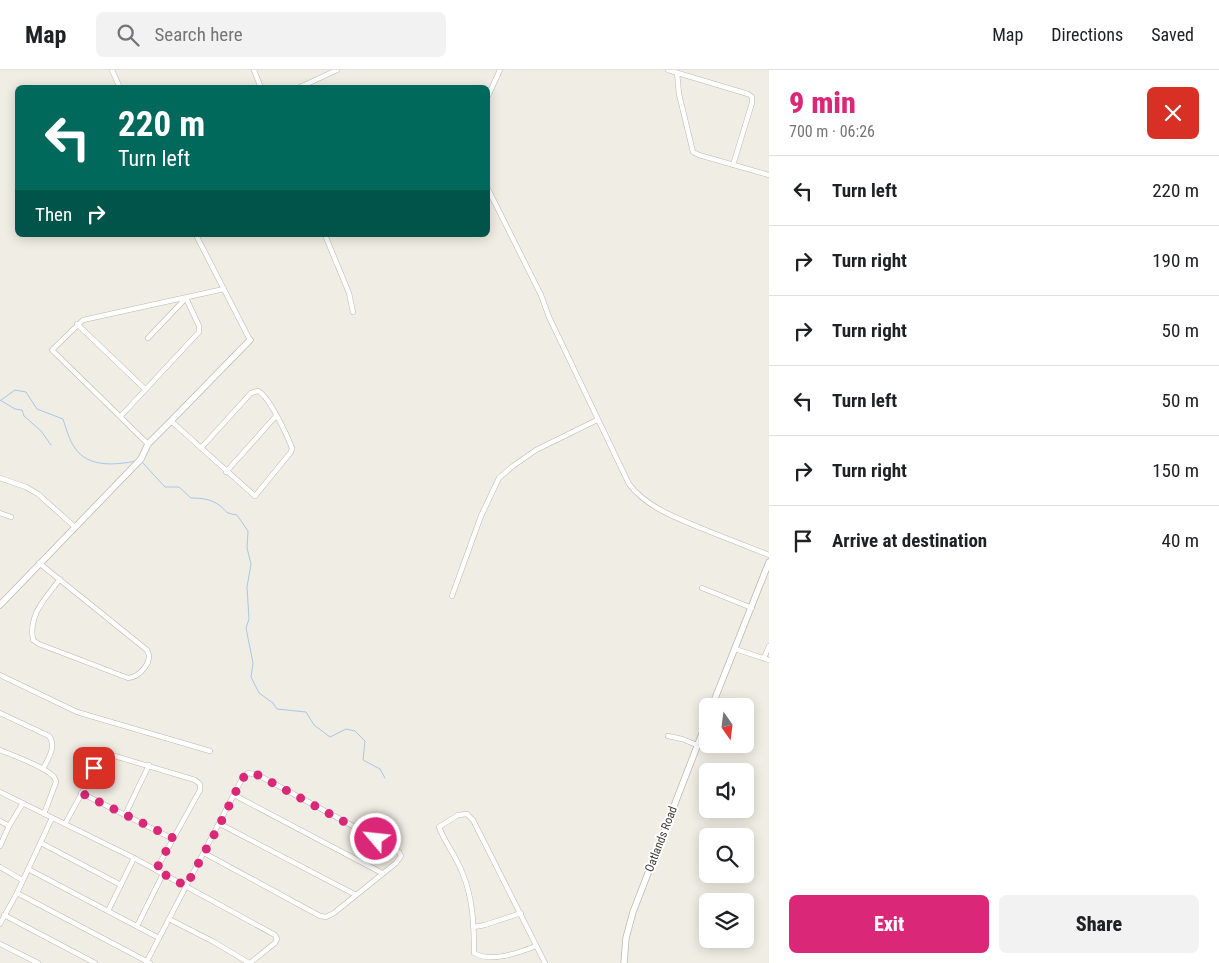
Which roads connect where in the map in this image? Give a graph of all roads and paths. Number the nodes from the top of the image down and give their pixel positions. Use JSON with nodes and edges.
{"nodes":[{"id":1,"x":112,"y":70,"type":"edge"},
{"id":2,"x":254,"y":70,"type":"edge"},
{"id":3,"x":337,"y":70,"type":"edge"},
{"id":4,"x":500,"y":70,"type":"edge"},
{"id":5,"x":668,"y":70,"type":"edge"},
{"id":6,"x":676,"y":73,"type":"junction"},
{"id":7,"x":119,"y":85,"type":"edge"},
{"id":8,"x":260,"y":85,"type":"edge"},
{"id":9,"x":304,"y":85,"type":"edge"},
{"id":10,"x":490,"y":92,"type":"edge"},
{"id":11,"x":733,"y":165,"type":"junction"},
{"id":12,"x":769,"y":175,"type":"edge"},
{"id":13,"x":490,"y":193,"type":"edge"},
{"id":14,"x":197,"y":237,"type":"edge"},
{"id":15,"x":326,"y":237,"type":"edge"},
{"id":16,"x":224,"y":289,"type":"junction"},
{"id":17,"x":186,"y":298,"type":"junction"},
{"id":18,"x":354,"y":312,"type":"dead end"},
{"id":19,"x":77,"y":324,"type":"junction"},
{"id":20,"x":148,"y":338,"type":"dead end"},
{"id":21,"x":250,"y":340,"type":"joint"},
{"id":22,"x":145,"y":389,"type":"junction"},
{"id":23,"x":121,"y":416,"type":"junction"},
{"id":24,"x":276,"y":416,"type":"junction"},
{"id":25,"x":597,"y":420,"type":"junction"},
{"id":26,"x":171,"y":421,"type":"junction"},
{"id":27,"x":148,"y":444,"type":"junction"},
{"id":28,"x":201,"y":448,"type":"junction"},
{"id":29,"x":226,"y":472,"type":"junction"},
{"id":30,"x":0,"y":478,"type":"edge"},
{"id":31,"x":0,"y":513,"type":"edge"},
{"id":32,"x":11,"y":517,"type":"dead end"},
{"id":33,"x":75,"y":528,"type":"junction"},
{"id":34,"x":769,"y":555,"type":"edge"},
{"id":35,"x":769,"y":562,"type":"edge"},
{"id":36,"x":39,"y":563,"type":"junction"},
{"id":37,"x":60,"y":579,"type":"junction"},
{"id":38,"x":702,"y":588,"type":"dead end"},
{"id":39,"x":452,"y":596,"type":"dead end"},
{"id":40,"x":0,"y":605,"type":"edge"},
{"id":41,"x":752,"y":608,"type":"junction"},
{"id":42,"x":769,"y":646,"type":"edge"},
{"id":43,"x":735,"y":648,"type":"junction"},
{"id":44,"x":766,"y":659,"type":"edge"},
{"id":45,"x":0,"y":676,"type":"edge"},
{"id":46,"x":715,"y":698,"type":"edge"},
{"id":47,"x":0,"y":713,"type":"edge"},
{"id":48,"x":668,"y":736,"type":"dead end"},
{"id":49,"x":699,"y":740,"type":"edge"},
{"id":50,"x":697,"y":745,"type":"junction"},
{"id":51,"x":0,"y":750,"type":"edge"},
{"id":52,"x":210,"y":751,"type":"dead end"},
{"id":53,"x":149,"y":765,"type":"junction"},
{"id":54,"x":43,"y":769,"type":"junction"},
{"id":55,"x":0,"y":792,"type":"edge"},
{"id":56,"x":81,"y":793,"type":"junction"},
{"id":57,"x":234,"y":795,"type":"junction"},
{"id":58,"x":22,"y":802,"type":"junction"},
{"id":59,"x":44,"y":814,"type":"junction"},
{"id":60,"x":125,"y":814,"type":"junction"},
{"id":61,"x":52,"y":818,"type":"junction"},
{"id":62,"x":0,"y":821,"type":"edge"},
{"id":63,"x":65,"y":824,"type":"junction"},
{"id":64,"x":220,"y":824,"type":"junction"},
{"id":65,"x":9,"y":826,"type":"junction"},
{"id":66,"x":173,"y":838,"type":"junction"},
{"id":67,"x":41,"y":843,"type":"junction"},
{"id":68,"x":0,"y":846,"type":"edge"},
{"id":69,"x":204,"y":853,"type":"junction"},
{"id":70,"x":134,"y":858,"type":"junction"},
{"id":71,"x":0,"y":867,"type":"edge"},
{"id":72,"x":28,"y":869,"type":"junction"},
{"id":73,"x":156,"y":870,"type":"junction"},
{"id":74,"x":382,"y":873,"type":"junction"},
{"id":75,"x":163,"y":874,"type":"junction"},
{"id":76,"x":22,"y":880,"type":"junction"},
{"id":77,"x":121,"y":885,"type":"junction"},
{"id":78,"x":186,"y":886,"type":"junction"},
{"id":79,"x":17,"y":893,"type":"junction"},
{"id":80,"x":356,"y":895,"type":"junction"},
{"id":81,"x":108,"y":911,"type":"junction"},
{"id":82,"x":521,"y":913,"type":"junction"},
{"id":83,"x":4,"y":915,"type":"junction"},
{"id":84,"x":169,"y":919,"type":"junction"},
{"id":85,"x":0,"y":924,"type":"edge"},
{"id":86,"x":137,"y":926,"type":"junction"},
{"id":87,"x":474,"y":927,"type":"junction"},
{"id":88,"x":159,"y":938,"type":"junction"},
{"id":89,"x":0,"y":944,"type":"edge"},
{"id":90,"x":536,"y":946,"type":"junction"},
{"id":91,"x":148,"y":962,"type":"edge"},
{"id":92,"x":38,"y":963,"type":"edge"},
{"id":93,"x":95,"y":963,"type":"edge"},
{"id":94,"x":250,"y":963,"type":"edge"},
{"id":95,"x":545,"y":963,"type":"edge"},
{"id":96,"x":624,"y":963,"type":"edge"}],
"edges":[{"from":1,"to":7,"type":"street"},
{"from":2,"to":8,"type":"street"},
{"from":3,"to":9,"type":"street"},
{"from":4,"to":10,"type":"street"},
{"from":5,"to":6,"type":"street"},
{"from":6,"to":11,"type":"street"},
{"from":6,"to":11,"type":"street"},
{"from":11,"to":12,"type":"street"},
{"from":13,"to":25,"type":"street"},
{"from":14,"to":16,"type":"street"},
{"from":15,"to":18,"type":"street"},
{"from":16,"to":17,"type":"street"},
{"from":16,"to":21,"type":"street"},
{"from":17,"to":19,"type":"street"},
{"from":17,"to":20,"type":"street"},
{"from":17,"to":22,"type":"street"},
{"from":19,"to":22,"type":"street"},
{"from":19,"to":23,"type":"street"},
{"from":21,"to":26,"type":"street"},
{"from":22,"to":23,"type":"street"},
{"from":23,"to":27,"type":"street"},
{"from":24,"to":28,"type":"street"},
{"from":24,"to":29,"type":"street"},
{"from":24,"to":29,"type":"street"},
{"from":25,"to":34,"type":"street"},
{"from":25,"to":39,"type":"street"},
{"from":26,"to":27,"type":"street"},
{"from":26,"to":28,"type":"street"},
{"from":27,"to":33,"type":"street"},
{"from":28,"to":29,"type":"street"},
{"from":30,"to":33,"type":"street"},
{"from":31,"to":32,"type":"street"},
{"from":33,"to":36,"type":"street"},
{"from":35,"to":41,"type":"street"},
{"from":36,"to":37,"type":"street"},
{"from":36,"to":40,"type":"street"},
{"from":37,"to":37,"type":"street"},
{"from":38,"to":41,"type":"street"},
{"from":41,"to":43,"type":"street"},
{"from":42,"to":44,"type":"street"},
{"from":43,"to":44,"type":"street"},
{"from":43,"to":46,"type":"street"},
{"from":45,"to":52,"type":"street"},
{"from":47,"to":54,"type":"street"},
{"from":48,"to":50,"type":"street"},
{"from":49,"to":50,"type":"street","name":"Oatlands Road"},
{"from":50,"to":96,"type":"street","name":"Oatlands Road"},
{"from":51,"to":54,"type":"street"},
{"from":53,"to":56,"type":"street"},
{"from":53,"to":60,"type":"street"},
{"from":53,"to":66,"type":"street"},
{"from":54,"to":59,"type":"street"},
{"from":55,"to":58,"type":"street"},
{"from":56,"to":60,"type":"street"},
{"from":56,"to":63,"type":"street"},
{"from":57,"to":64,"type":"street"},
{"from":57,"to":74,"type":"street"},
{"from":57,"to":74,"type":"street"},
{"from":58,"to":59,"type":"street"},
{"from":58,"to":65,"type":"street"},
{"from":59,"to":61,"type":"street"},
{"from":60,"to":66,"type":"street"},
{"from":61,"to":63,"type":"street"},
{"from":61,"to":67,"type":"street"},
{"from":62,"to":65,"type":"street"},
{"from":63,"to":70,"type":"street"},
{"from":64,"to":69,"type":"street"},
{"from":64,"to":80,"type":"street"},
{"from":65,"to":68,"type":"street"},
{"from":66,"to":73,"type":"street"},
{"from":67,"to":72,"type":"street"},
{"from":67,"to":77,"type":"street"},
{"from":69,"to":78,"type":"street"},
{"from":69,"to":80,"type":"street"},
{"from":70,"to":73,"type":"street"},
{"from":70,"to":77,"type":"street"},
{"from":71,"to":76,"type":"street"},
{"from":72,"to":76,"type":"street"},
{"from":72,"to":81,"type":"street"},
{"from":73,"to":75,"type":"street"},
{"from":74,"to":80,"type":"street"},
{"from":75,"to":78,"type":"street"},
{"from":75,"to":86,"type":"street"},
{"from":76,"to":79,"type":"street"},
{"from":77,"to":81,"type":"street"},
{"from":78,"to":84,"type":"street"},
{"from":78,"to":94,"type":"street"},
{"from":79,"to":83,"type":"street"},
{"from":79,"to":91,"type":"street"},
{"from":81,"to":86,"type":"street"},
{"from":82,"to":87,"type":"street"},
{"from":82,"to":87,"type":"street"},
{"from":82,"to":90,"type":"street"},
{"from":83,"to":85,"type":"street"},
{"from":83,"to":93,"type":"street"},
{"from":84,"to":88,"type":"street"},
{"from":84,"to":94,"type":"street"},
{"from":86,"to":88,"type":"street"},
{"from":87,"to":90,"type":"street"},
{"from":88,"to":91,"type":"street"},
{"from":89,"to":92,"type":"street"},
{"from":90,"to":95,"type":"street"}]}
